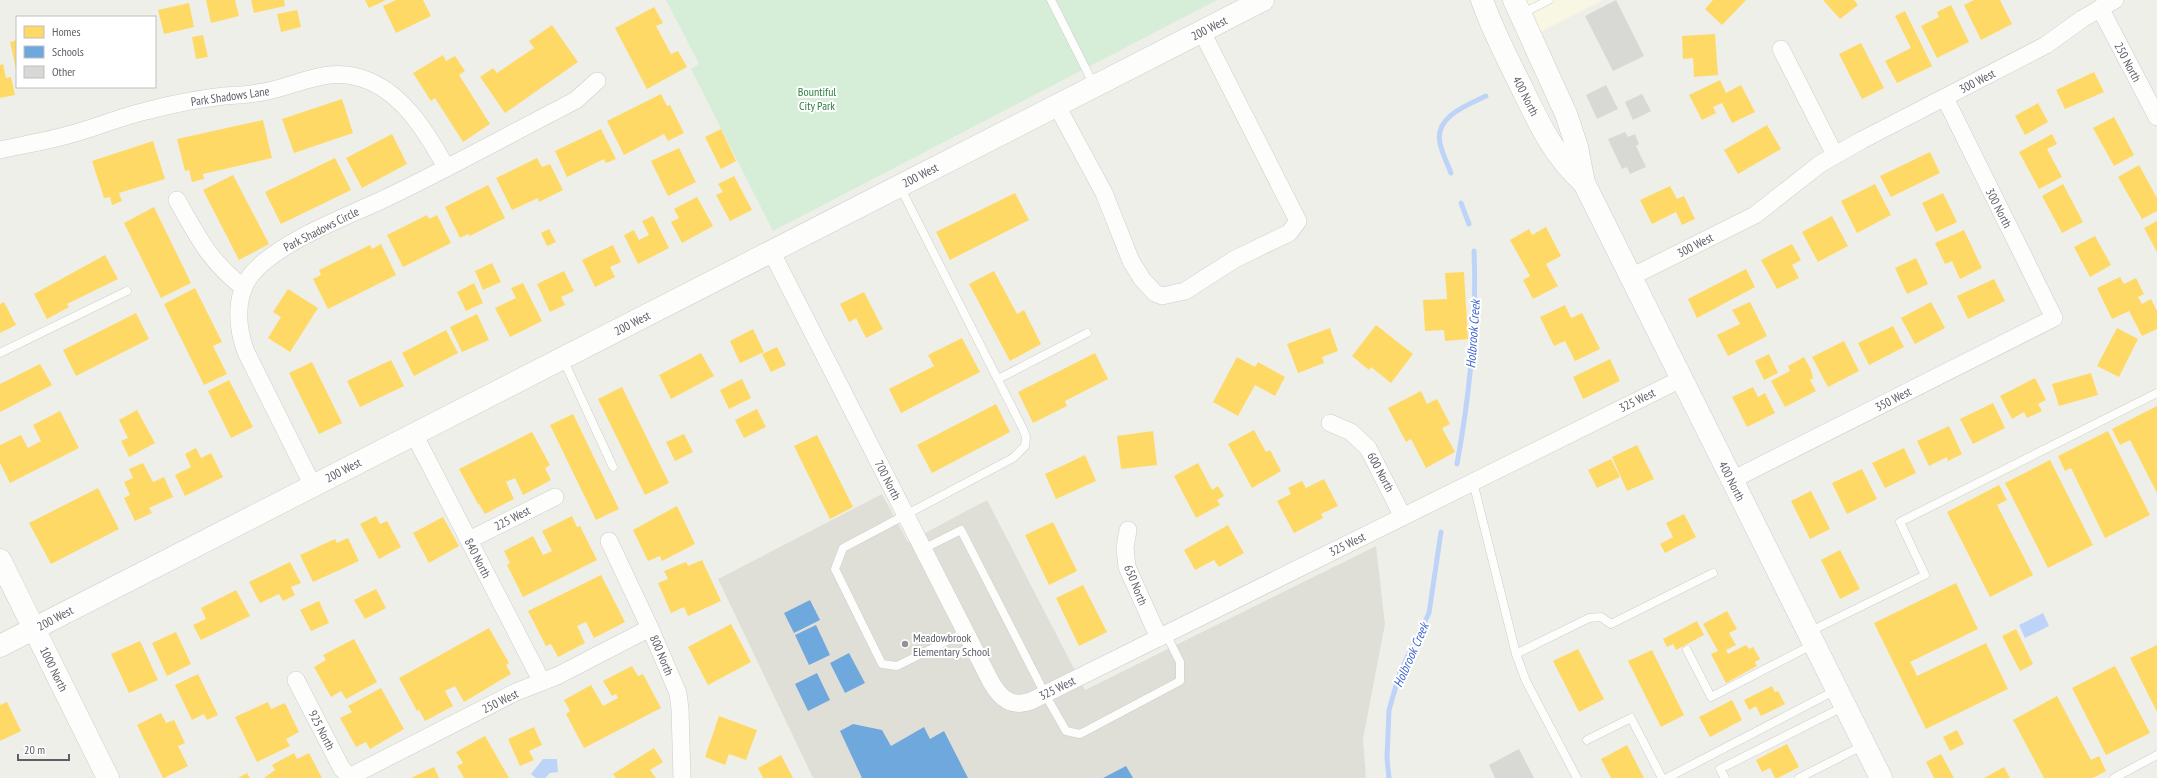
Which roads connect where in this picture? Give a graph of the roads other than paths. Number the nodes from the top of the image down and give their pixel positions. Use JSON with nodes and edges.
{"nodes":[{"id":1,"x":1051,"y":0,"type":"edge"},
{"id":2,"x":1264,"y":0,"type":"edge"},
{"id":3,"x":1482,"y":0,"type":"edge"},
{"id":4,"x":1549,"y":0,"type":"edge"},
{"id":5,"x":2108,"y":4,"type":"edge"},
{"id":6,"x":1517,"y":8,"type":"edge"},
{"id":7,"x":1202,"y":32,"type":"junction"},
{"id":8,"x":1781,"y":49,"type":"dead end"},
{"id":9,"x":597,"y":81,"type":"dead end"},
{"id":10,"x":1094,"y":86,"type":"junction"},
{"id":11,"x":1945,"y":98,"type":"junction"},
{"id":12,"x":1057,"y":106,"type":"junction"},
{"id":13,"x":2157,"y":117,"type":"edge"},
{"id":14,"x":0,"y":150,"type":"edge"},
{"id":15,"x":1835,"y":155,"type":"junction"},
{"id":16,"x":446,"y":167,"type":"junction"},
{"id":17,"x":1584,"y":183,"type":"junction"},
{"id":18,"x":900,"y":186,"type":"junction"},
{"id":19,"x":177,"y":200,"type":"dead end"},
{"id":20,"x":772,"y":251,"type":"junction"},
{"id":21,"x":1631,"y":277,"type":"junction"},
{"id":22,"x":244,"y":288,"type":"junction"},
{"id":23,"x":127,"y":291,"type":"dead end"},
{"id":24,"x":2054,"y":318,"type":"joint"},
{"id":25,"x":1087,"y":333,"type":"dead end"},
{"id":26,"x":0,"y":353,"type":"edge"},
{"id":27,"x":562,"y":358,"type":"junction"},
{"id":28,"x":1681,"y":378,"type":"junction"},
{"id":29,"x":998,"y":379,"type":"junction"},
{"id":30,"x":2157,"y":393,"type":"edge"},
{"id":31,"x":1330,"y":423,"type":"dead end"},
{"id":32,"x":414,"y":434,"type":"junction"},
{"id":33,"x":613,"y":467,"type":"dead end"},
{"id":34,"x":1732,"y":480,"type":"junction"},
{"id":35,"x":1473,"y":482,"type":"junction"},
{"id":36,"x":313,"y":486,"type":"junction"},
{"id":37,"x":555,"y":497,"type":"dead end"},
{"id":38,"x":906,"y":516,"type":"junction"},
{"id":39,"x":1404,"y":516,"type":"junction"},
{"id":40,"x":1128,"y":530,"type":"dead end"},
{"id":41,"x":469,"y":540,"type":"junction"},
{"id":42,"x":609,"y":540,"type":"dead end"},
{"id":43,"x":923,"y":549,"type":"junction"},
{"id":44,"x":0,"y":560,"type":"edge"},
{"id":45,"x":1713,"y":573,"type":"dead end"},
{"id":46,"x":650,"y":628,"type":"junction"},
{"id":47,"x":34,"y":629,"type":"junction"},
{"id":48,"x":965,"y":632,"type":"junction"},
{"id":49,"x":1163,"y":636,"type":"junction"},
{"id":50,"x":1811,"y":638,"type":"junction"},
{"id":51,"x":0,"y":646,"type":"edge"},
{"id":52,"x":1687,"y":650,"type":"dead end"},
{"id":53,"x":1516,"y":654,"type":"junction"},
{"id":54,"x":296,"y":680,"type":"dead end"},
{"id":55,"x":542,"y":682,"type":"junction"},
{"id":56,"x":1045,"y":694,"type":"junction"},
{"id":57,"x":1841,"y":698,"type":"junction"},
{"id":58,"x":1011,"y":703,"type":"joint"},
{"id":59,"x":1587,"y":740,"type":"dead end"},
{"id":60,"x":1865,"y":745,"type":"junction"},
{"id":61,"x":2157,"y":755,"type":"edge"},
{"id":62,"x":352,"y":777,"type":"edge"},
{"id":63,"x":108,"y":778,"type":"edge"},
{"id":64,"x":682,"y":778,"type":"edge"},
{"id":65,"x":1577,"y":778,"type":"edge"},
{"id":66,"x":1662,"y":778,"type":"edge"},
{"id":67,"x":1666,"y":778,"type":"edge"},
{"id":68,"x":1725,"y":778,"type":"edge"},
{"id":69,"x":1799,"y":778,"type":"edge"},
{"id":70,"x":1881,"y":778,"type":"edge"},
{"id":71,"x":2114,"y":778,"type":"edge"}],
"edges":[{"from":1,"to":10,"type":"lane"},
{"from":2,"to":7,"type":"main road","name":"200 West"},
{"from":3,"to":17,"type":"main road","name":"400 North"},
{"from":4,"to":6,"type":"lane"},
{"from":5,"to":11,"type":"street","name":"300 West"},
{"from":5,"to":13,"type":"street","name":"250 North"},
{"from":6,"to":17,"type":"main road","name":"400 North"},
{"from":7,"to":10,"type":"main road","name":"200 West"},
{"from":7,"to":12,"type":"street"},
{"from":8,"to":15,"type":"street"},
{"from":9,"to":16,"type":"street","name":"Park Shadows Circle"},
{"from":10,"to":12,"type":"main road","name":"200 West"},
{"from":11,"to":15,"type":"street","name":"300 West"},
{"from":11,"to":24,"type":"street","name":"300 North"},
{"from":12,"to":18,"type":"main road","name":"200 West"},
{"from":14,"to":16,"type":"street","name":"Park Shadows Lane"},
{"from":15,"to":21,"type":"street","name":"300 West"},
{"from":16,"to":22,"type":"street","name":"Park Shadows Circle"},
{"from":17,"to":21,"type":"main road","name":"400 North"},
{"from":18,"to":20,"type":"main road","name":"200 West"},
{"from":18,"to":29,"type":"lane"},
{"from":19,"to":22,"type":"street"},
{"from":20,"to":27,"type":"main road","name":"200 West"},
{"from":20,"to":38,"type":"street","name":"700 North"},
{"from":21,"to":28,"type":"main road","name":"400 North"},
{"from":22,"to":36,"type":"street","name":"Park Shadows Circle"},
{"from":23,"to":26,"type":"lane"},
{"from":24,"to":34,"type":"street","name":"350 West"},
{"from":25,"to":29,"type":"lane"},
{"from":27,"to":32,"type":"main road","name":"200 West"},
{"from":27,"to":33,"type":"lane"},
{"from":28,"to":34,"type":"main road","name":"400 North"},
{"from":28,"to":35,"type":"street","name":"325 West"},
{"from":29,"to":38,"type":"lane"},
{"from":30,"to":50,"type":"lane"},
{"from":31,"to":39,"type":"street","name":"600 North"},
{"from":32,"to":36,"type":"main road","name":"200 West"},
{"from":32,"to":41,"type":"street","name":"840 North"},
{"from":34,"to":50,"type":"main road","name":"400 North"},
{"from":35,"to":39,"type":"street","name":"325 West"},
{"from":35,"to":53,"type":"lane"},
{"from":36,"to":47,"type":"main road","name":"200 West"},
{"from":37,"to":41,"type":"street","name":"225 West"},
{"from":38,"to":43,"type":"street","name":"700 North"},
{"from":38,"to":48,"type":"lane"},
{"from":39,"to":49,"type":"street","name":"325 West"},
{"from":40,"to":49,"type":"street","name":"650 North"},
{"from":41,"to":55,"type":"street","name":"840 North"},
{"from":42,"to":46,"type":"street","name":"800 North"},
{"from":43,"to":48,"type":"street","name":"700 North"},
{"from":43,"to":56,"type":"lane"},
{"from":44,"to":47,"type":"main road","name":"1000 North"},
{"from":45,"to":53,"type":"lane"},
{"from":46,"to":55,"type":"street","name":"250 West"},
{"from":46,"to":64,"type":"street","name":"800 North"},
{"from":47,"to":51,"type":"main road","name":"200 West"},
{"from":47,"to":63,"type":"main road","name":"1000 North"},
{"from":48,"to":58,"type":"street","name":"700 North"},
{"from":49,"to":56,"type":"street","name":"325 West"},
{"from":49,"to":56,"type":"lane"},
{"from":50,"to":52,"type":"lane"},
{"from":50,"to":57,"type":"main road","name":"400 North"},
{"from":53,"to":65,"type":"lane"},
{"from":54,"to":62,"type":"street","name":"925 North"},
{"from":55,"to":62,"type":"street","name":"250 West"},
{"from":56,"to":58,"type":"street","name":"325 West"},
{"from":57,"to":60,"type":"main road","name":"400 North"},
{"from":57,"to":67,"type":"lane"},
{"from":57,"to":68,"type":"lane"},
{"from":59,"to":66,"type":"lane"},
{"from":60,"to":69,"type":"lane"},
{"from":60,"to":70,"type":"main road","name":"400 North"},
{"from":61,"to":71,"type":"lane"}]}
